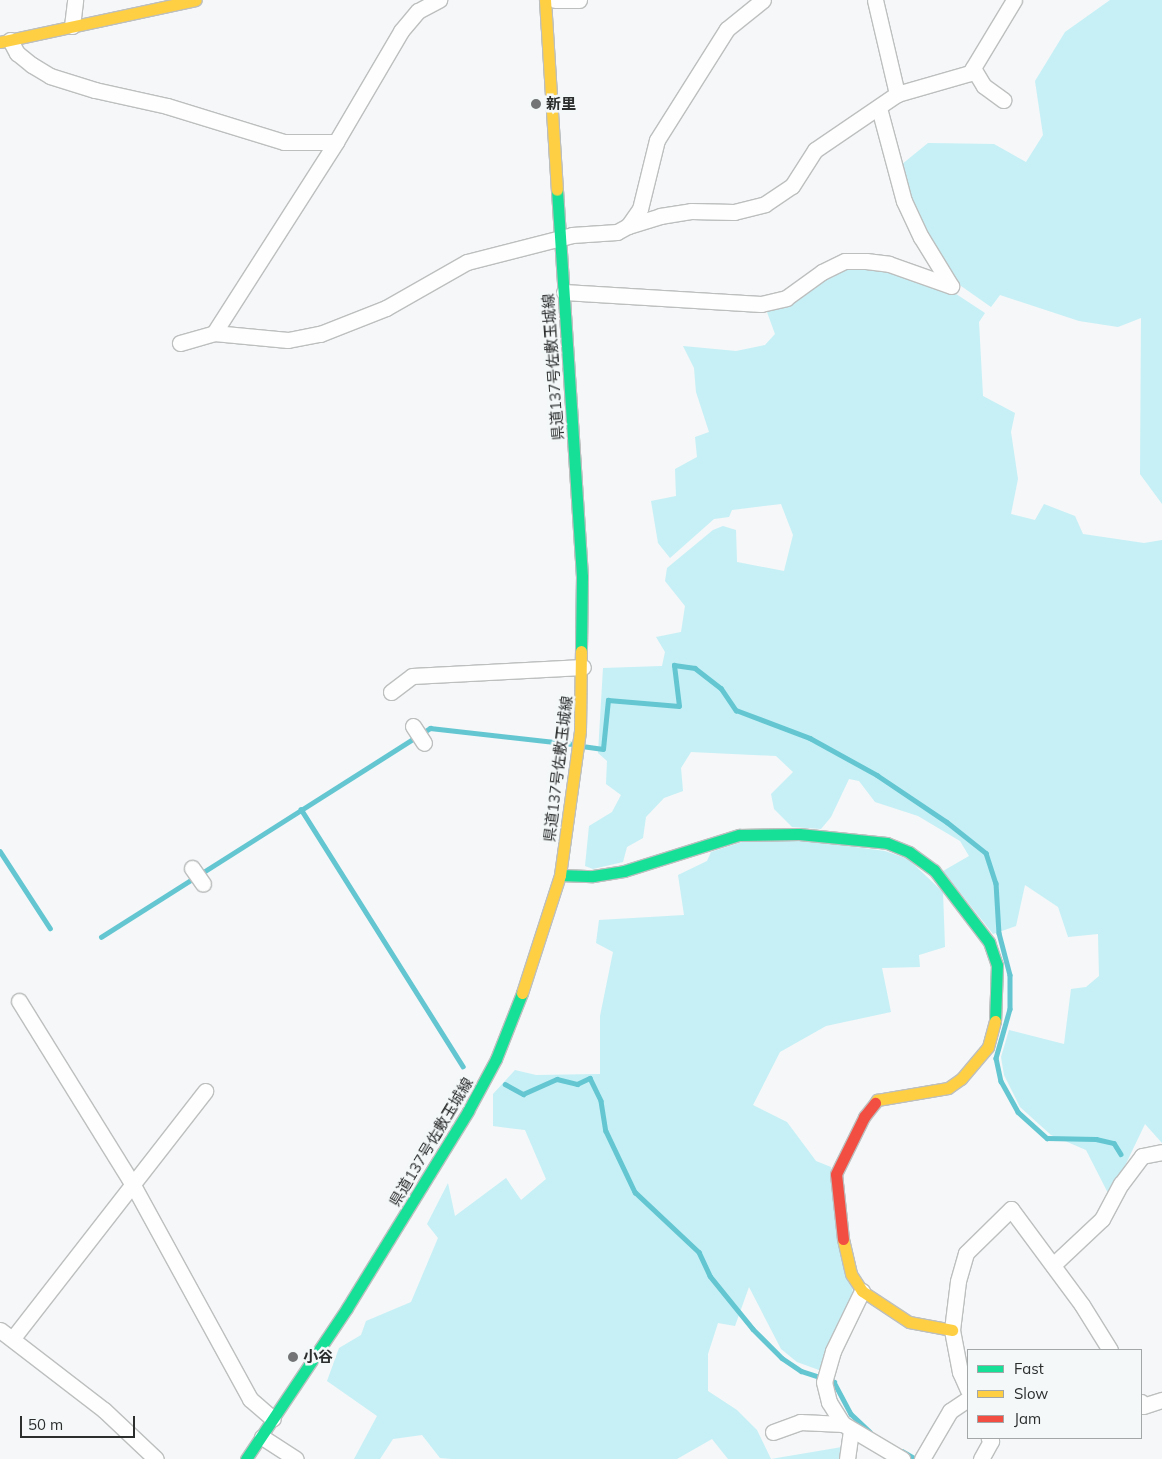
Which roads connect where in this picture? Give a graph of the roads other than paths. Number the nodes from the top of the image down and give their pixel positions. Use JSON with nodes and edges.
{"nodes":[{"id":1,"x":75,"y":0,"type":"edge"},
{"id":2,"x":196,"y":0,"type":"edge"},
{"id":3,"x":440,"y":0,"type":"edge"},
{"id":4,"x":545,"y":0,"type":"edge"},
{"id":5,"x":555,"y":0,"type":"edge"},
{"id":6,"x":579,"y":0,"type":"edge"},
{"id":7,"x":763,"y":0,"type":"edge"},
{"id":8,"x":875,"y":0,"type":"edge"},
{"id":9,"x":1014,"y":0,"type":"edge"},
{"id":10,"x":72,"y":26,"type":"junction"},
{"id":11,"x":5,"y":41,"type":"edge"},
{"id":12,"x":974,"y":68,"type":"junction"},
{"id":13,"x":896,"y":94,"type":"junction"},
{"id":14,"x":1003,"y":100,"type":"dead end"},
{"id":15,"x":880,"y":108,"type":"junction"},
{"id":16,"x":336,"y":142,"type":"junction"},
{"id":17,"x":628,"y":226,"type":"junction"},
{"id":18,"x":560,"y":238,"type":"junction"},
{"id":19,"x":564,"y":292,"type":"junction"},
{"id":20,"x":214,"y":334,"type":"junction"},
{"id":21,"x":180,"y":343,"type":"dead end"},
{"id":22,"x":583,"y":667,"type":"junction"},
{"id":23,"x":391,"y":692,"type":"dead end"},
{"id":24,"x":413,"y":726,"type":"dead end"},
{"id":25,"x":424,"y":743,"type":"dead end"},
{"id":26,"x":192,"y":868,"type":"dead end"},
{"id":27,"x":560,"y":876,"type":"junction"},
{"id":28,"x":203,"y":884,"type":"dead end"},
{"id":29,"x":19,"y":1002,"type":"dead end"},
{"id":30,"x":205,"y":1091,"type":"dead end"},
{"id":31,"x":1162,"y":1152,"type":"edge"},
{"id":32,"x":133,"y":1185,"type":"junction"},
{"id":33,"x":1053,"y":1265,"type":"junction"},
{"id":34,"x":862,"y":1291,"type":"junction"},
{"id":35,"x":952,"y":1330,"type":"junction"},
{"id":36,"x":6,"y":1334,"type":"edge"},
{"id":37,"x":1109,"y":1349,"type":"edge"},
{"id":38,"x":967,"y":1388,"type":"edge"},
{"id":39,"x":967,"y":1400,"type":"edge"},
{"id":40,"x":1162,"y":1400,"type":"edge"},
{"id":41,"x":1142,"y":1404,"type":"edge"},
{"id":42,"x":273,"y":1419,"type":"junction"},
{"id":43,"x":847,"y":1427,"type":"junction"},
{"id":44,"x":773,"y":1432,"type":"dead end"},
{"id":45,"x":262,"y":1438,"type":"junction"},
{"id":46,"x":989,"y":1439,"type":"edge"},
{"id":47,"x":879,"y":1454,"type":"edge"},
{"id":48,"x":924,"y":1456,"type":"edge"},
{"id":49,"x":156,"y":1459,"type":"edge"},
{"id":50,"x":246,"y":1459,"type":"edge"},
{"id":51,"x":296,"y":1459,"type":"edge"},
{"id":52,"x":847,"y":1459,"type":"edge"},
{"id":53,"x":902,"y":1459,"type":"edge"},
{"id":54,"x":981,"y":1459,"type":"edge"}],
"edges":[{"from":1,"to":10,"type":"street"},
{"from":2,"to":10,"type":"main road"},
{"from":3,"to":16,"type":"street"},
{"from":4,"to":18,"type":"main road","name":"県道137号佐敷玉城線"},
{"from":5,"to":6,"type":"street"},
{"from":7,"to":17,"type":"street"},
{"from":8,"to":13,"type":"street"},
{"from":9,"to":12,"type":"street"},
{"from":10,"to":11,"type":"main road"},
{"from":11,"to":16,"type":"street"},
{"from":12,"to":13,"type":"street"},
{"from":12,"to":14,"type":"street"},
{"from":13,"to":15,"type":"street"},
{"from":15,"to":17,"type":"street"},
{"from":15,"to":19,"type":"street"},
{"from":16,"to":20,"type":"street"},
{"from":17,"to":18,"type":"street"},
{"from":18,"to":19,"type":"main road","name":"県道137号佐敷玉城線"},
{"from":18,"to":20,"type":"street"},
{"from":19,"to":22,"type":"main road","name":"県道137号佐敷玉城線"},
{"from":20,"to":21,"type":"street"},
{"from":22,"to":23,"type":"street"},
{"from":22,"to":27,"type":"main road","name":"県道137号佐敷玉城線"},
{"from":24,"to":25,"type":"street"},
{"from":26,"to":28,"type":"street"},
{"from":27,"to":34,"type":"main road"},
{"from":27,"to":42,"type":"main road","name":"県道137号佐敷玉城線"},
{"from":29,"to":32,"type":"street"},
{"from":30,"to":32,"type":"street"},
{"from":31,"to":33,"type":"street"},
{"from":32,"to":36,"type":"street"},
{"from":32,"to":42,"type":"street"},
{"from":33,"to":35,"type":"street"},
{"from":33,"to":37,"type":"street"},
{"from":34,"to":35,"type":"main road"},
{"from":34,"to":43,"type":"street"},
{"from":35,"to":38,"type":"street"},
{"from":36,"to":49,"type":"street"},
{"from":39,"to":48,"type":"street"},
{"from":40,"to":41,"type":"street"},
{"from":42,"to":45,"type":"main road","name":"県道137号佐敷玉城線"},
{"from":43,"to":44,"type":"street"},
{"from":43,"to":47,"type":"street"},
{"from":43,"to":52,"type":"street"},
{"from":45,"to":50,"type":"main road","name":"県道137号佐敷玉城線"},
{"from":45,"to":51,"type":"street"},
{"from":46,"to":54,"type":"street"},
{"from":47,"to":53,"type":"street"}]}
